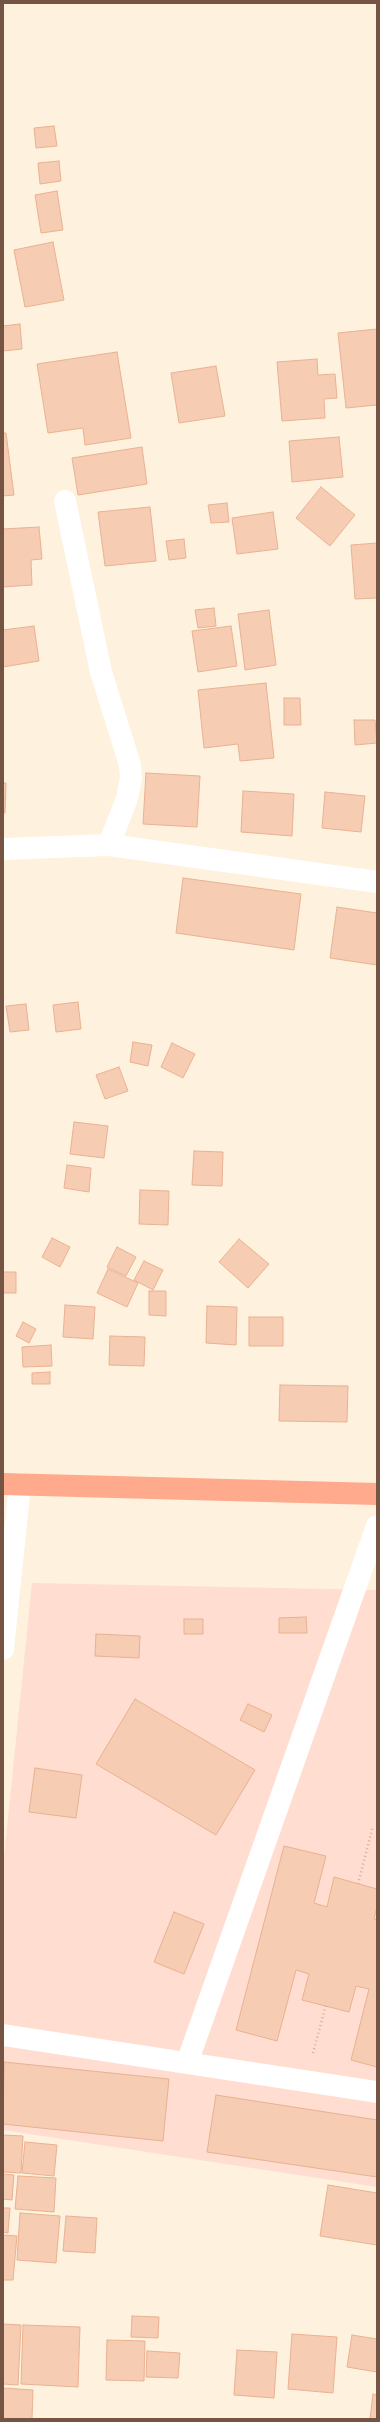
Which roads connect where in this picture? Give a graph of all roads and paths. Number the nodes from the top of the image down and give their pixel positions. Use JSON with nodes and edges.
{"nodes":[{"id":1,"x":65,"y":501,"type":"dead end"},
{"id":2,"x":109,"y":845,"type":"junction"},
{"id":3,"x":3,"y":849,"type":"edge"},
{"id":4,"x":377,"y":882,"type":"edge"},
{"id":5,"x":11,"y":1484,"type":"edge"},
{"id":6,"x":377,"y":1494,"type":"edge"},
{"id":7,"x":377,"y":1526,"type":"edge"},
{"id":8,"x":3,"y":1649,"type":"edge"},
{"id":9,"x":373,"y":1826,"type":"dead end"},
{"id":10,"x":358,"y":1884,"type":"dead end"},
{"id":11,"x":326,"y":2006,"type":"dead end"},
{"id":12,"x":3,"y":2035,"type":"edge"},
{"id":13,"x":187,"y":2063,"type":"junction"},
{"id":14,"x":306,"y":2081,"type":"junction"},
{"id":15,"x":377,"y":2092,"type":"edge"}],
"edges":[{"from":1,"to":2,"type":"street"},
{"from":2,"to":3,"type":"street"},
{"from":2,"to":4,"type":"street"},
{"from":5,"to":6,"type":"highway"},
{"from":5,"to":8,"type":"street"},
{"from":7,"to":13,"type":"street"},
{"from":9,"to":10,"type":"path"},
{"from":11,"to":14,"type":"path"},
{"from":12,"to":13,"type":"street"},
{"from":13,"to":14,"type":"street"},
{"from":14,"to":15,"type":"street"}]}
